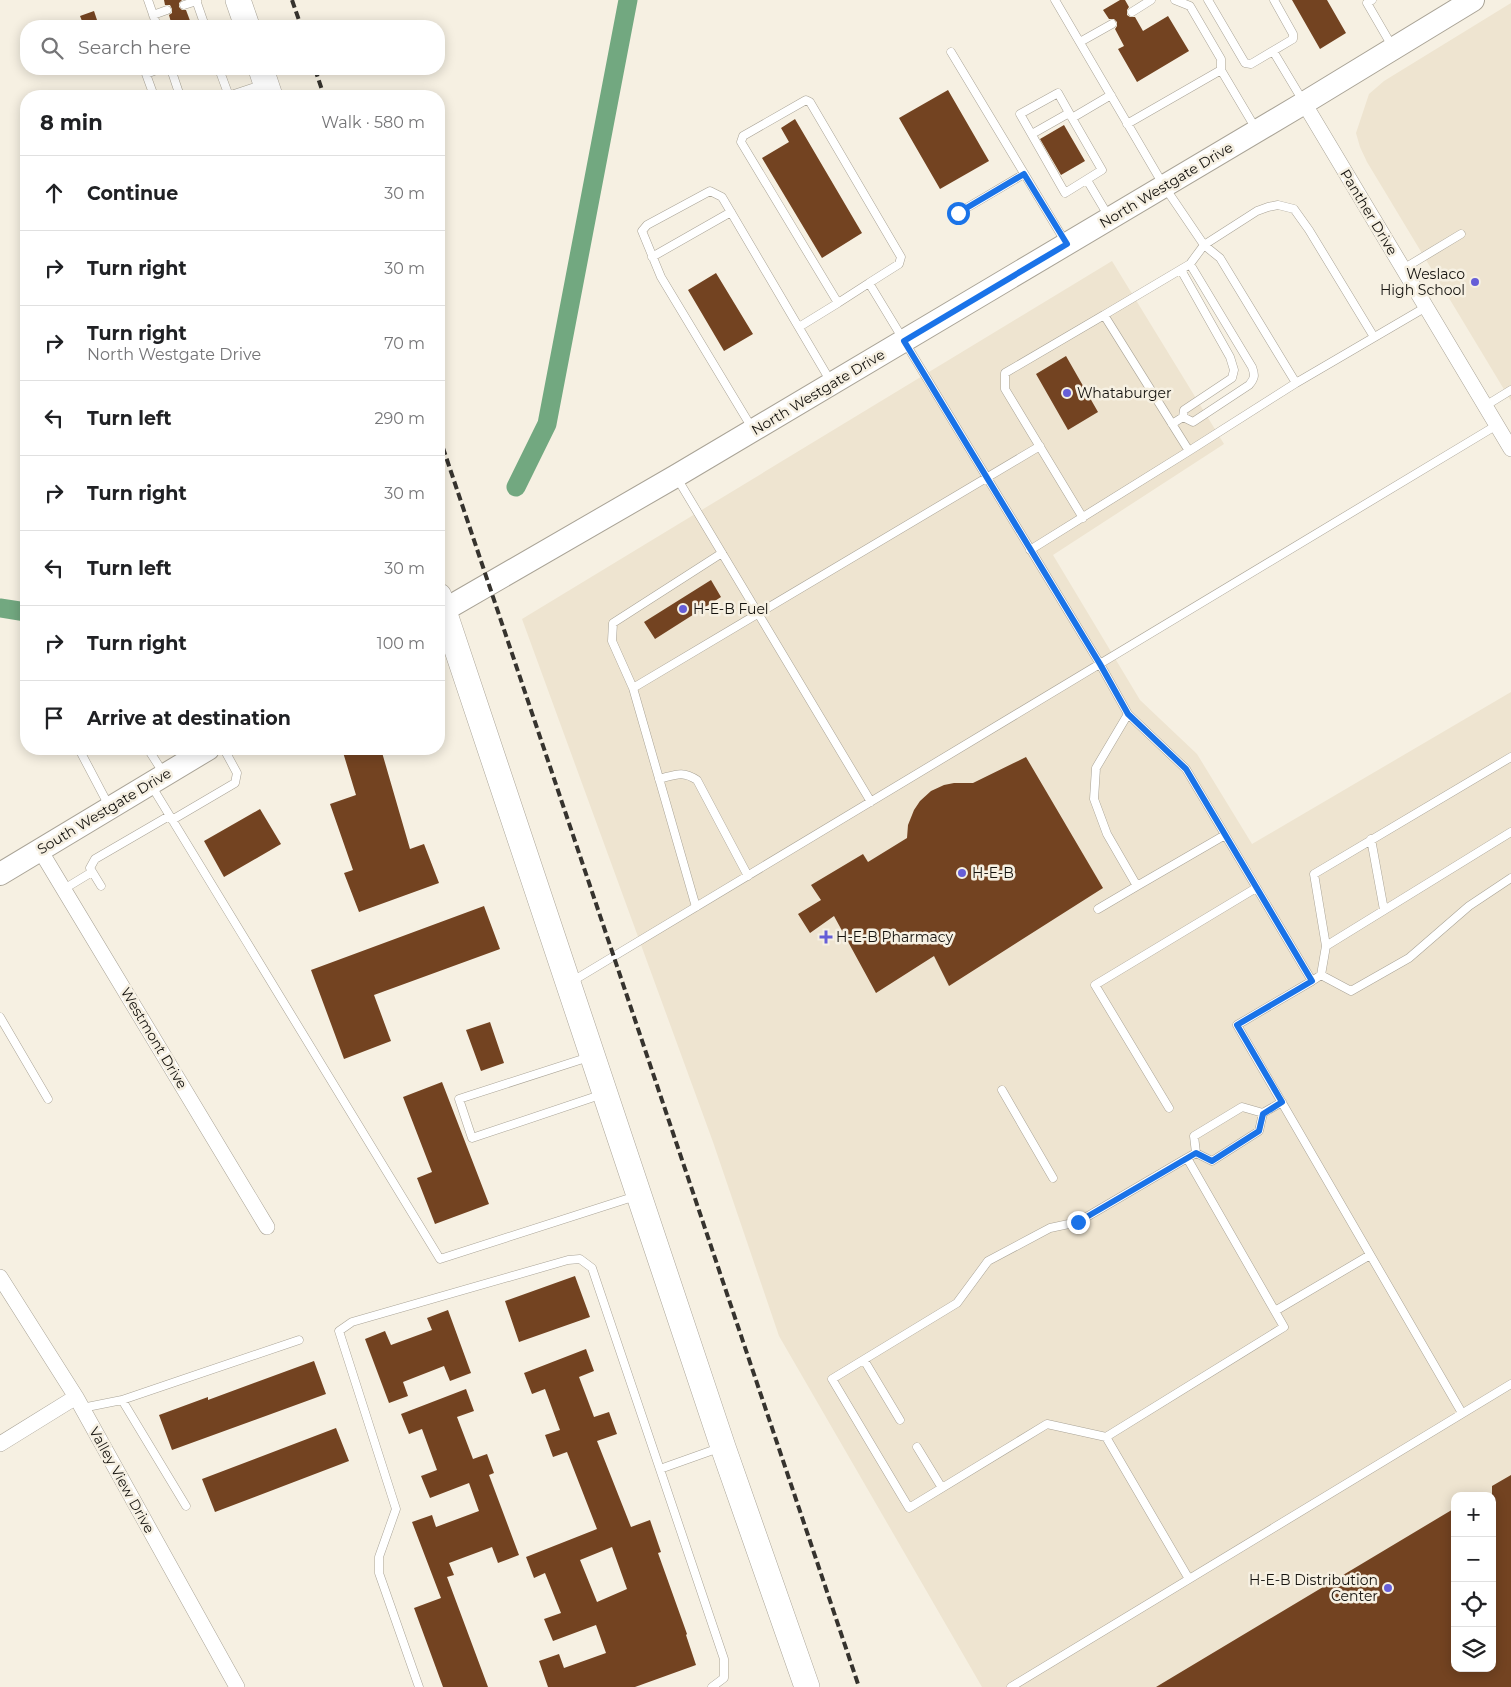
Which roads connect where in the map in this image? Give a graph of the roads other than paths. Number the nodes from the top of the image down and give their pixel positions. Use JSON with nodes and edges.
{"nodes":[{"id":1,"x":148,"y":0,"type":"edge"},
{"id":2,"x":238,"y":0,"type":"edge"},
{"id":3,"x":1055,"y":0,"type":"edge"},
{"id":4,"x":1152,"y":0,"type":"edge"},
{"id":5,"x":1175,"y":0,"type":"edge"},
{"id":6,"x":1208,"y":0,"type":"edge"},
{"id":7,"x":1274,"y":0,"type":"edge"},
{"id":8,"x":1473,"y":0,"type":"edge"},
{"id":9,"x":196,"y":1,"type":"edge"},
{"id":10,"x":1368,"y":1,"type":"edge"},
{"id":11,"x":184,"y":5,"type":"dead end"},
{"id":12,"x":167,"y":10,"type":"dead end"},
{"id":13,"x":1132,"y":12,"type":"dead end"},
{"id":14,"x":153,"y":15,"type":"junction"},
{"id":15,"x":154,"y":20,"type":"edge"},
{"id":16,"x":203,"y":20,"type":"edge"},
{"id":17,"x":245,"y":20,"type":"edge"},
{"id":18,"x":1112,"y":24,"type":"dead end"},
{"id":19,"x":1080,"y":42,"type":"junction"},
{"id":20,"x":1394,"y":48,"type":"junction"},
{"id":21,"x":1273,"y":51,"type":"junction"},
{"id":22,"x":951,"y":52,"type":"dead end"},
{"id":23,"x":1221,"y":70,"type":"junction"},
{"id":24,"x":146,"y":75,"type":"edge"},
{"id":25,"x":173,"y":75,"type":"edge"},
{"id":26,"x":221,"y":75,"type":"edge"},
{"id":27,"x":266,"y":83,"type":"edge"},
{"id":28,"x":152,"y":90,"type":"edge"},
{"id":29,"x":178,"y":90,"type":"edge"},
{"id":30,"x":226,"y":90,"type":"edge"},
{"id":31,"x":246,"y":90,"type":"edge"},
{"id":32,"x":1111,"y":95,"type":"junction"},
{"id":33,"x":1304,"y":103,"type":"junction"},
{"id":34,"x":1071,"y":115,"type":"junction"},
{"id":35,"x":1127,"y":124,"type":"junction"},
{"id":36,"x":1257,"y":131,"type":"junction"},
{"id":37,"x":1032,"y":134,"type":"junction"},
{"id":38,"x":1024,"y":174,"type":"junction"},
{"id":39,"x":1086,"y":180,"type":"junction"},
{"id":40,"x":1164,"y":186,"type":"junction"},
{"id":41,"x":731,"y":212,"type":"junction"},
{"id":42,"x":958,"y":213,"type":"dead end"},
{"id":43,"x":1110,"y":218,"type":"junction"},
{"id":44,"x":1461,"y":234,"type":"dead end"},
{"id":45,"x":1067,"y":244,"type":"junction"},
{"id":46,"x":1204,"y":245,"type":"junction"},
{"id":47,"x":652,"y":257,"type":"junction"},
{"id":48,"x":1190,"y":264,"type":"junction"},
{"id":49,"x":1404,"y":269,"type":"junction"},
{"id":50,"x":1181,"y":270,"type":"junction"},
{"id":51,"x":869,"y":283,"type":"junction"},
{"id":52,"x":838,"y":303,"type":"junction"},
{"id":53,"x":1426,"y":307,"type":"junction"},
{"id":54,"x":1104,"y":315,"type":"junction"},
{"id":55,"x":799,"y":327,"type":"junction"},
{"id":56,"x":1374,"y":338,"type":"junction"},
{"id":57,"x":904,"y":341,"type":"junction"},
{"id":58,"x":832,"y":383,"type":"junction"},
{"id":59,"x":1296,"y":383,"type":"junction"},
{"id":60,"x":1511,"y":390,"type":"edge"},
{"id":61,"x":1485,"y":406,"type":"junction"},
{"id":62,"x":1183,"y":418,"type":"junction"},
{"id":63,"x":1172,"y":424,"type":"junction"},
{"id":64,"x":1497,"y":425,"type":"junction"},
{"id":65,"x":753,"y":430,"type":"junction"},
{"id":66,"x":1040,"y":446,"type":"junction"},
{"id":67,"x":1511,"y":449,"type":"edge"},
{"id":68,"x":1189,"y":452,"type":"junction"},
{"id":69,"x":676,"y":476,"type":"junction"},
{"id":70,"x":986,"y":477,"type":"junction"},
{"id":71,"x":1083,"y":518,"type":"junction"},
{"id":72,"x":1030,"y":550,"type":"junction"},
{"id":73,"x":722,"y":553,"type":"junction"},
{"id":74,"x":445,"y":603,"type":"edge"},
{"id":75,"x":758,"y":613,"type":"junction"},
{"id":76,"x":445,"y":621,"type":"edge"},
{"id":77,"x":1100,"y":664,"type":"junction"},
{"id":78,"x":633,"y":688,"type":"junction"},
{"id":79,"x":1128,"y":714,"type":"junction"},
{"id":80,"x":82,"y":755,"type":"edge"},
{"id":81,"x":150,"y":755,"type":"edge"},
{"id":82,"x":198,"y":755,"type":"edge"},
{"id":83,"x":227,"y":755,"type":"edge"},
{"id":84,"x":1511,"y":757,"type":"edge"},
{"id":85,"x":157,"y":779,"type":"junction"},
{"id":86,"x":659,"y":779,"type":"junction"},
{"id":87,"x":871,"y":802,"type":"junction"},
{"id":88,"x":110,"y":808,"type":"junction"},
{"id":89,"x":170,"y":818,"type":"junction"},
{"id":90,"x":1511,"y":832,"type":"edge"},
{"id":91,"x":1224,"y":834,"type":"junction"},
{"id":92,"x":1371,"y":839,"type":"junction"},
{"id":93,"x":40,"y":850,"type":"junction"},
{"id":94,"x":92,"y":872,"type":"junction"},
{"id":95,"x":0,"y":874,"type":"edge"},
{"id":96,"x":748,"y":876,"type":"junction"},
{"id":97,"x":1511,"y":878,"type":"edge"},
{"id":98,"x":101,"y":886,"type":"dead end"},
{"id":99,"x":1137,"y":886,"type":"junction"},
{"id":100,"x":1256,"y":888,"type":"junction"},
{"id":101,"x":64,"y":889,"type":"junction"},
{"id":102,"x":696,"y":908,"type":"junction"},
{"id":103,"x":1098,"y":909,"type":"dead end"},
{"id":104,"x":1384,"y":910,"type":"junction"},
{"id":105,"x":1326,"y":946,"type":"junction"},
{"id":106,"x":1321,"y":975,"type":"junction"},
{"id":107,"x":1312,"y":981,"type":"junction"},
{"id":108,"x":569,"y":983,"type":"junction"},
{"id":109,"x":0,"y":1018,"type":"edge"},
{"id":110,"x":593,"y":1055,"type":"junction"},
{"id":111,"x":1002,"y":1090,"type":"dead end"},
{"id":112,"x":605,"y":1093,"type":"junction"},
{"id":113,"x":48,"y":1099,"type":"dead end"},
{"id":114,"x":1282,"y":1102,"type":"junction"},
{"id":115,"x":1169,"y":1108,"type":"dead end"},
{"id":116,"x":1263,"y":1114,"type":"junction"},
{"id":117,"x":1196,"y":1153,"type":"junction"},
{"id":118,"x":1187,"y":1158,"type":"junction"},
{"id":119,"x":1053,"y":1178,"type":"dead end"},
{"id":120,"x":639,"y":1195,"type":"junction"},
{"id":121,"x":267,"y":1226,"type":"dead end"},
{"id":122,"x":1370,"y":1255,"type":"junction"},
{"id":123,"x":0,"y":1277,"type":"edge"},
{"id":124,"x":1275,"y":1311,"type":"junction"},
{"id":125,"x":299,"y":1340,"type":"dead end"},
{"id":126,"x":864,"y":1360,"type":"junction"},
{"id":127,"x":1511,"y":1384,"type":"edge"},
{"id":128,"x":122,"y":1400,"type":"junction"},
{"id":129,"x":79,"y":1403,"type":"junction"},
{"id":130,"x":1462,"y":1413,"type":"junction"},
{"id":131,"x":900,"y":1420,"type":"dead end"},
{"id":132,"x":1106,"y":1437,"type":"junction"},
{"id":133,"x":0,"y":1444,"type":"edge"},
{"id":134,"x":723,"y":1447,"type":"junction"},
{"id":135,"x":917,"y":1447,"type":"dead end"},
{"id":136,"x":660,"y":1469,"type":"junction"},
{"id":137,"x":942,"y":1488,"type":"junction"},
{"id":138,"x":186,"y":1506,"type":"dead end"},
{"id":139,"x":1189,"y":1579,"type":"junction"},
{"id":140,"x":237,"y":1687,"type":"edge"},
{"id":141,"x":419,"y":1687,"type":"edge"},
{"id":142,"x":712,"y":1687,"type":"edge"},
{"id":143,"x":807,"y":1687,"type":"edge"},
{"id":144,"x":1011,"y":1687,"type":"edge"}],
"edges":[{"from":1,"to":14,"type":"lane"},
{"from":2,"to":17,"type":"main road"},
{"from":3,"to":19,"type":"lane"},
{"from":4,"to":13,"type":"lane"},
{"from":5,"to":23,"type":"lane"},
{"from":6,"to":21,"type":"lane"},
{"from":7,"to":21,"type":"lane"},
{"from":8,"to":20,"type":"street","name":"North Westgate Drive"},
{"from":9,"to":11,"type":"lane"},
{"from":9,"to":16,"type":"lane"},
{"from":10,"to":20,"type":"lane"},
{"from":12,"to":14,"type":"lane"},
{"from":14,"to":15,"type":"lane"},
{"from":18,"to":19,"type":"lane"},
{"from":19,"to":32,"type":"lane"},
{"from":20,"to":33,"type":"street","name":"North Westgate Drive"},
{"from":21,"to":33,"type":"lane"},
{"from":22,"to":38,"type":"lane"},
{"from":23,"to":35,"type":"lane"},
{"from":23,"to":36,"type":"lane"},
{"from":24,"to":28,"type":"lane"},
{"from":25,"to":29,"type":"lane"},
{"from":26,"to":30,"type":"lane"},
{"from":27,"to":31,"type":"lane"},
{"from":32,"to":34,"type":"lane"},
{"from":32,"to":35,"type":"lane"},
{"from":33,"to":36,"type":"street","name":"North Westgate Drive"},
{"from":33,"to":49,"type":"street","name":"Panther Drive"},
{"from":34,"to":37,"type":"lane"},
{"from":34,"to":37,"type":"lane"},
{"from":34,"to":39,"type":"lane"},
{"from":35,"to":40,"type":"lane"},
{"from":36,"to":40,"type":"street","name":"North Westgate Drive"},
{"from":37,"to":39,"type":"lane"},
{"from":38,"to":42,"type":"lane"},
{"from":38,"to":45,"type":"lane"},
{"from":39,"to":43,"type":"lane"},
{"from":40,"to":43,"type":"street","name":"North Westgate Drive"},
{"from":40,"to":46,"type":"lane"},
{"from":41,"to":47,"type":"lane"},
{"from":41,"to":47,"type":"lane"},
{"from":41,"to":55,"type":"lane"},
{"from":43,"to":45,"type":"street","name":"North Westgate Drive"},
{"from":44,"to":49,"type":"lane"},
{"from":45,"to":57,"type":"street","name":"North Westgate Drive"},
{"from":46,"to":48,"type":"lane"},
{"from":46,"to":56,"type":"lane"},
{"from":46,"to":59,"type":"lane"},
{"from":47,"to":65,"type":"lane"},
{"from":48,"to":50,"type":"lane"},
{"from":48,"to":62,"type":"lane"},
{"from":49,"to":53,"type":"street","name":"Panther Drive"},
{"from":50,"to":54,"type":"lane"},
{"from":50,"to":62,"type":"lane"},
{"from":51,"to":52,"type":"lane"},
{"from":51,"to":52,"type":"lane"},
{"from":51,"to":57,"type":"lane"},
{"from":52,"to":55,"type":"lane"},
{"from":53,"to":56,"type":"lane"},
{"from":53,"to":61,"type":"street","name":"Panther Drive"},
{"from":54,"to":63,"type":"lane"},
{"from":54,"to":66,"type":"lane"},
{"from":55,"to":58,"type":"lane"},
{"from":56,"to":59,"type":"lane"},
{"from":57,"to":58,"type":"street","name":"North Westgate Drive"},
{"from":57,"to":70,"type":"lane"},
{"from":58,"to":65,"type":"street","name":"North Westgate Drive"},
{"from":59,"to":68,"type":"lane"},
{"from":60,"to":61,"type":"lane"},
{"from":61,"to":64,"type":"street","name":"Panther Drive"},
{"from":62,"to":63,"type":"lane"},
{"from":63,"to":68,"type":"lane"},
{"from":64,"to":67,"type":"street","name":"Panther Drive"},
{"from":64,"to":77,"type":"lane"},
{"from":65,"to":69,"type":"street","name":"North Westgate Drive"},
{"from":66,"to":70,"type":"lane"},
{"from":66,"to":71,"type":"lane"},
{"from":68,"to":71,"type":"lane"},
{"from":69,"to":73,"type":"lane"},
{"from":69,"to":74,"type":"street","name":"North Westgate Drive"},
{"from":70,"to":72,"type":"lane"},
{"from":70,"to":75,"type":"lane"},
{"from":71,"to":72,"type":"lane"},
{"from":72,"to":77,"type":"lane"},
{"from":73,"to":75,"type":"lane"},
{"from":73,"to":78,"type":"lane"},
{"from":75,"to":78,"type":"lane"},
{"from":75,"to":87,"type":"lane"},
{"from":76,"to":108,"type":"main road"},
{"from":77,"to":79,"type":"lane"},
{"from":77,"to":87,"type":"lane"},
{"from":78,"to":86,"type":"lane"},
{"from":79,"to":91,"type":"lane"},
{"from":79,"to":99,"type":"lane"},
{"from":80,"to":88,"type":"lane"},
{"from":81,"to":85,"type":"lane"},
{"from":82,"to":85,"type":"street","name":"South Westgate Drive"},
{"from":83,"to":89,"type":"lane"},
{"from":84,"to":92,"type":"lane"},
{"from":85,"to":88,"type":"street","name":"South Westgate Drive"},
{"from":85,"to":89,"type":"lane"},
{"from":86,"to":96,"type":"lane"},
{"from":86,"to":102,"type":"lane"},
{"from":87,"to":96,"type":"lane"},
{"from":88,"to":93,"type":"street","name":"South Westgate Drive"},
{"from":89,"to":94,"type":"lane"},
{"from":89,"to":120,"type":"lane"},
{"from":90,"to":104,"type":"lane"},
{"from":91,"to":99,"type":"lane"},
{"from":91,"to":100,"type":"lane"},
{"from":92,"to":104,"type":"lane"},
{"from":92,"to":105,"type":"lane"},
{"from":93,"to":95,"type":"street","name":"South Westgate Drive"},
{"from":93,"to":101,"type":"street","name":"Westmont Drive"},
{"from":94,"to":98,"type":"lane"},
{"from":94,"to":101,"type":"lane"},
{"from":96,"to":102,"type":"lane"},
{"from":97,"to":106,"type":"lane"},
{"from":99,"to":103,"type":"lane"},
{"from":100,"to":107,"type":"lane"},
{"from":100,"to":115,"type":"lane"},
{"from":101,"to":121,"type":"street","name":"Westmont Drive"},
{"from":102,"to":108,"type":"lane"},
{"from":104,"to":105,"type":"lane"},
{"from":105,"to":106,"type":"lane"},
{"from":106,"to":107,"type":"lane"},
{"from":107,"to":114,"type":"lane"},
{"from":108,"to":110,"type":"main road"},
{"from":109,"to":113,"type":"lane"},
{"from":110,"to":112,"type":"main road"},
{"from":110,"to":112,"type":"lane"},
{"from":111,"to":119,"type":"lane"},
{"from":112,"to":120,"type":"main road"},
{"from":114,"to":116,"type":"lane"},
{"from":114,"to":122,"type":"lane"},
{"from":116,"to":117,"type":"lane"},
{"from":116,"to":117,"type":"lane"},
{"from":117,"to":118,"type":"lane"},
{"from":118,"to":124,"type":"lane"},
{"from":118,"to":126,"type":"lane"},
{"from":120,"to":134,"type":"main road"},
{"from":122,"to":124,"type":"lane"},
{"from":122,"to":130,"type":"lane"},
{"from":123,"to":129,"type":"street","name":"Valley View Drive"},
{"from":124,"to":132,"type":"lane"},
{"from":125,"to":128,"type":"lane"},
{"from":126,"to":131,"type":"lane"},
{"from":126,"to":137,"type":"lane"},
{"from":127,"to":130,"type":"lane"},
{"from":128,"to":129,"type":"lane"},
{"from":128,"to":138,"type":"lane"},
{"from":129,"to":133,"type":"street"},
{"from":129,"to":140,"type":"street","name":"Valley View Drive"},
{"from":130,"to":139,"type":"lane"},
{"from":132,"to":137,"type":"lane"},
{"from":132,"to":139,"type":"lane"},
{"from":134,"to":136,"type":"lane"},
{"from":134,"to":143,"type":"main road"},
{"from":135,"to":137,"type":"lane"},
{"from":136,"to":141,"type":"lane"},
{"from":136,"to":142,"type":"lane"},
{"from":139,"to":144,"type":"lane"}]}
